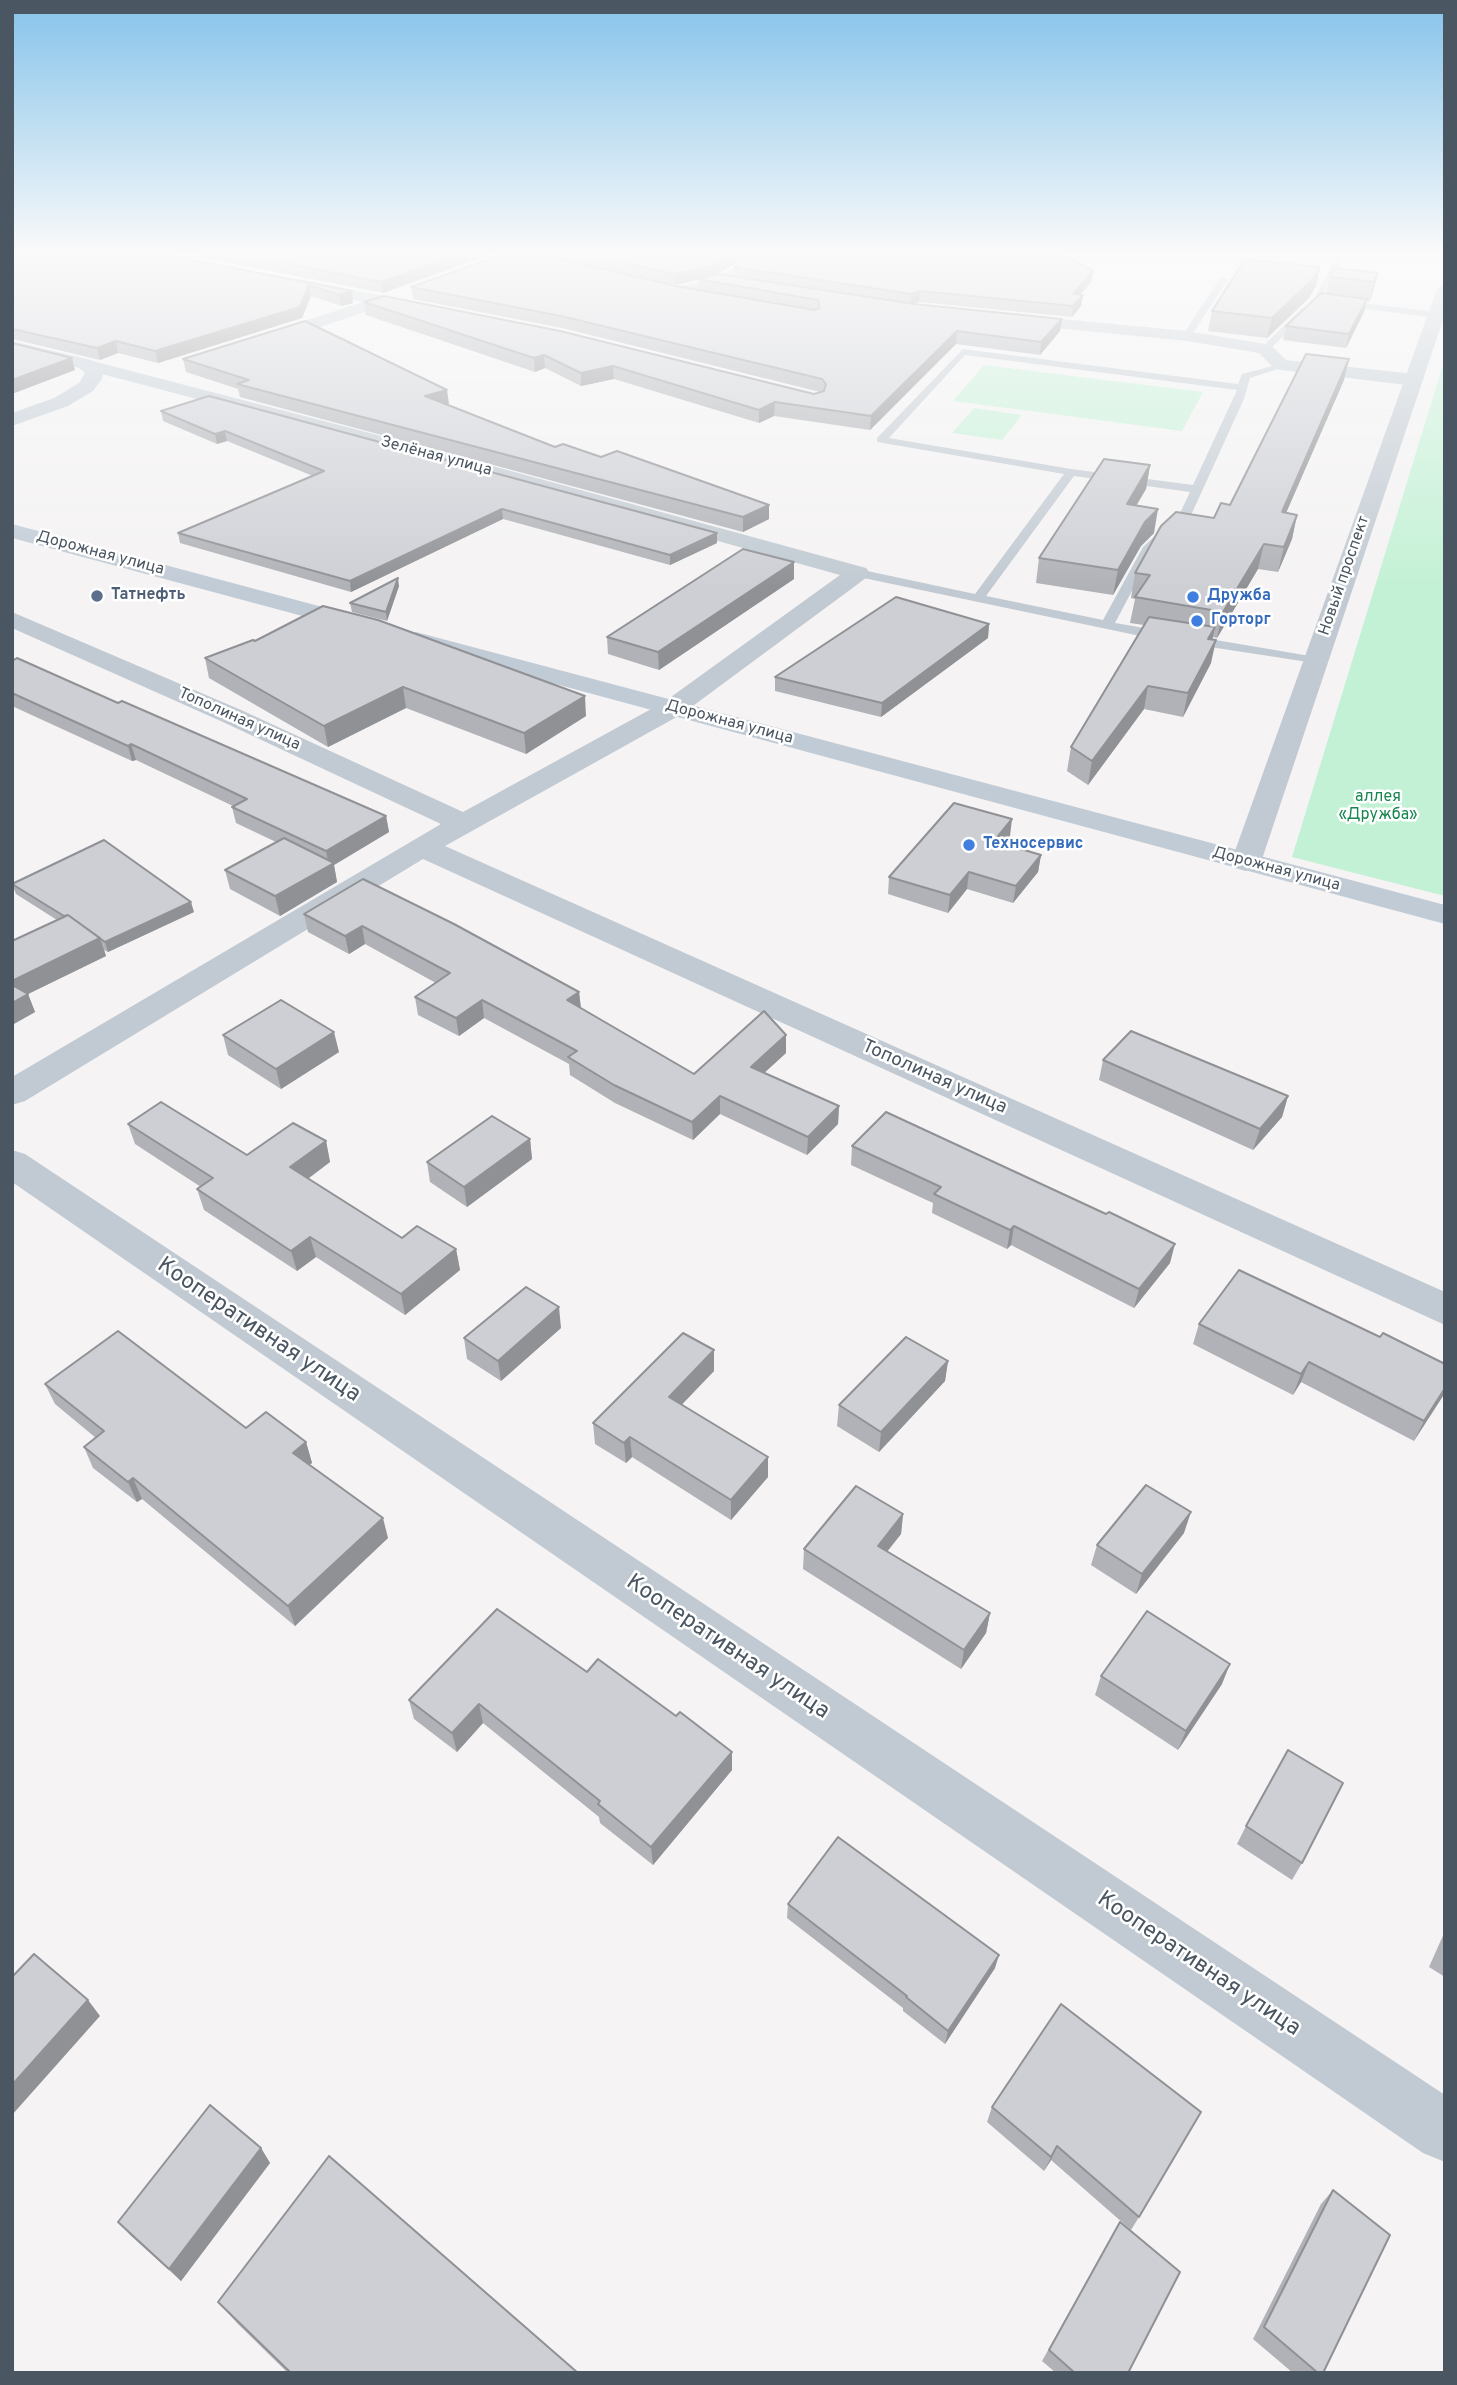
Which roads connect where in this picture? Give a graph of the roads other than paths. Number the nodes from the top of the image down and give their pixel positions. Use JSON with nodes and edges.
{"nodes":[{"id":1,"x":88,"y":366,"type":"edge"},
{"id":2,"x":95,"y":366,"type":"edge"},
{"id":3,"x":950,"y":366,"type":"edge"},
{"id":4,"x":1074,"y":366,"type":"edge"},
{"id":5,"x":1277,"y":366,"type":"edge"},
{"id":6,"x":1293,"y":366,"type":"edge"},
{"id":7,"x":1419,"y":366,"type":"edge"},
{"id":8,"x":170,"y":369,"type":"dead end"},
{"id":9,"x":144,"y":378,"type":"junction"},
{"id":10,"x":1415,"y":380,"type":"junction"},
{"id":11,"x":1243,"y":388,"type":"junction"},
{"id":12,"x":61,"y":402,"type":"junction"},
{"id":13,"x":12,"y":420,"type":"edge"},
{"id":14,"x":1071,"y":472,"type":"junction"},
{"id":15,"x":1197,"y":489,"type":"junction"},
{"id":16,"x":12,"y":531,"type":"edge"},
{"id":17,"x":858,"y":573,"type":"junction"},
{"id":18,"x":978,"y":598,"type":"junction"},
{"id":19,"x":12,"y":619,"type":"edge"},
{"id":20,"x":1107,"y":625,"type":"junction"},
{"id":21,"x":1316,"y":661,"type":"junction"},
{"id":22,"x":673,"y":708,"type":"junction"},
{"id":23,"x":464,"y":824,"type":"junction"},
{"id":24,"x":422,"y":847,"type":"junction"},
{"id":25,"x":1246,"y":862,"type":"junction"},
{"id":26,"x":1445,"y":915,"type":"edge"},
{"id":27,"x":12,"y":1093,"type":"edge"},
{"id":28,"x":12,"y":1163,"type":"edge"},
{"id":29,"x":1445,"y":1310,"type":"edge"},
{"id":30,"x":1445,"y":2131,"type":"edge"}],
"edges":[{"from":1,"to":12,"type":"main road"},
{"from":2,"to":9,"type":"street","name":"Зелёная улица"},
{"from":3,"to":14,"type":"lane"},
{"from":4,"to":11,"type":"lane"},
{"from":5,"to":11,"type":"lane"},
{"from":6,"to":10,"type":"street"},
{"from":7,"to":10,"type":"street","name":"Новый проспект"},
{"from":8,"to":9,"type":"street"},
{"from":9,"to":12,"type":"street"},
{"from":9,"to":17,"type":"street","name":"Зелёная улица"},
{"from":10,"to":21,"type":"street","name":"Новый проспект"},
{"from":11,"to":15,"type":"lane"},
{"from":12,"to":13,"type":"main road"},
{"from":14,"to":15,"type":"lane"},
{"from":14,"to":18,"type":"lane"},
{"from":15,"to":20,"type":"lane"},
{"from":16,"to":22,"type":"main road","name":"Дорожная улица"},
{"from":17,"to":18,"type":"lane"},
{"from":17,"to":22,"type":"street"},
{"from":18,"to":20,"type":"lane"},
{"from":19,"to":23,"type":"street","name":"Тополиная улица"},
{"from":20,"to":21,"type":"lane"},
{"from":21,"to":25,"type":"street","name":"Новый проспект"},
{"from":22,"to":23,"type":"street"},
{"from":22,"to":25,"type":"main road","name":"Дорожная улица"},
{"from":23,"to":24,"type":"street"},
{"from":24,"to":27,"type":"street"},
{"from":24,"to":29,"type":"street","name":"Тополиная улица"},
{"from":25,"to":26,"type":"main road","name":"Дорожная улица"},
{"from":28,"to":30,"type":"street","name":"Кооперативная улица"}]}
